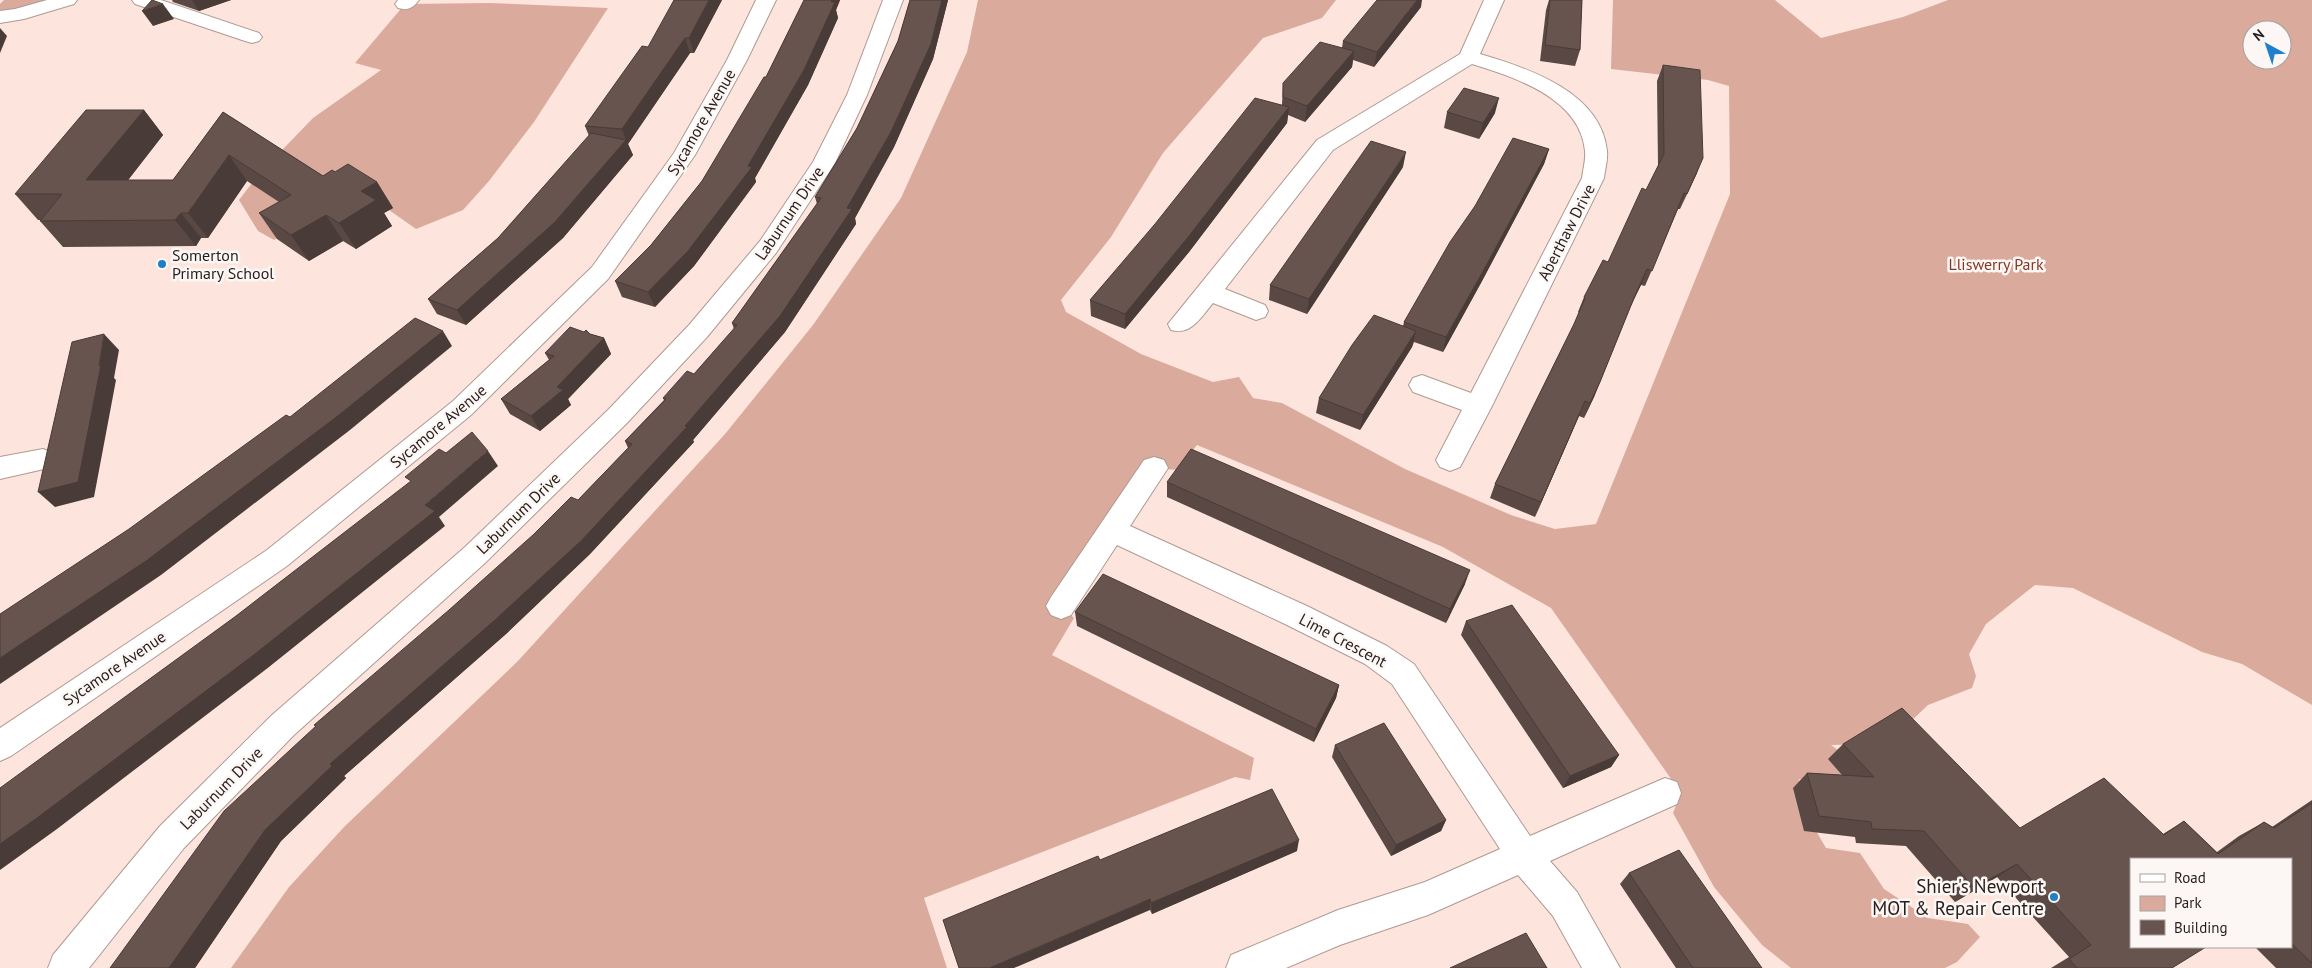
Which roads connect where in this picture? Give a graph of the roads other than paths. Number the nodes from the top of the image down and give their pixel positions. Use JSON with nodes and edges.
{"nodes":[{"id":1,"x":66,"y":0,"type":"edge"},
{"id":2,"x":142,"y":0,"type":"edge"},
{"id":3,"x":766,"y":0,"type":"edge"},
{"id":4,"x":893,"y":0,"type":"edge"},
{"id":5,"x":1494,"y":0,"type":"edge"},
{"id":6,"x":0,"y":17,"type":"edge"},
{"id":7,"x":252,"y":38,"type":"dead end"},
{"id":8,"x":1470,"y":57,"type":"junction"},
{"id":9,"x":1210,"y":292,"type":"junction"},
{"id":10,"x":1256,"y":311,"type":"dead end"},
{"id":11,"x":1180,"y":324,"type":"dead end"},
{"id":12,"x":1422,"y":385,"type":"dead end"},
{"id":13,"x":1479,"y":406,"type":"junction"},
{"id":14,"x":43,"y":460,"type":"edge"},
{"id":15,"x":1450,"y":460,"type":"dead end"},
{"id":16,"x":0,"y":468,"type":"edge"},
{"id":17,"x":1154,"y":468,"type":"dead end"},
{"id":18,"x":1112,"y":530,"type":"junction"},
{"id":19,"x":1060,"y":606,"type":"dead end"},
{"id":20,"x":0,"y":746,"type":"edge"},
{"id":21,"x":1665,"y":793,"type":"dead end"},
{"id":22,"x":1523,"y":855,"type":"junction"},
{"id":23,"x":66,"y":968,"type":"edge"},
{"id":24,"x":1244,"y":968,"type":"edge"},
{"id":25,"x":1602,"y":968,"type":"edge"}],
"edges":[{"from":1,"to":6,"type":"street"},
{"from":2,"to":7,"type":"street"},
{"from":3,"to":20,"type":"street","name":"Sycamore Avenue"},
{"from":4,"to":23,"type":"street","name":"Laburnum Drive"},
{"from":5,"to":8,"type":"street"},
{"from":8,"to":9,"type":"street"},
{"from":8,"to":13,"type":"street","name":"Aberthaw Drive"},
{"from":9,"to":10,"type":"street"},
{"from":9,"to":11,"type":"street"},
{"from":12,"to":13,"type":"street"},
{"from":13,"to":15,"type":"street","name":"Aberthaw Drive"},
{"from":14,"to":16,"type":"street"},
{"from":17,"to":18,"type":"street"},
{"from":18,"to":19,"type":"street"},
{"from":18,"to":22,"type":"street","name":"Lime Crescent"},
{"from":21,"to":22,"type":"street"},
{"from":22,"to":24,"type":"street"},
{"from":22,"to":25,"type":"street","name":"Lime Crescent"}]}
